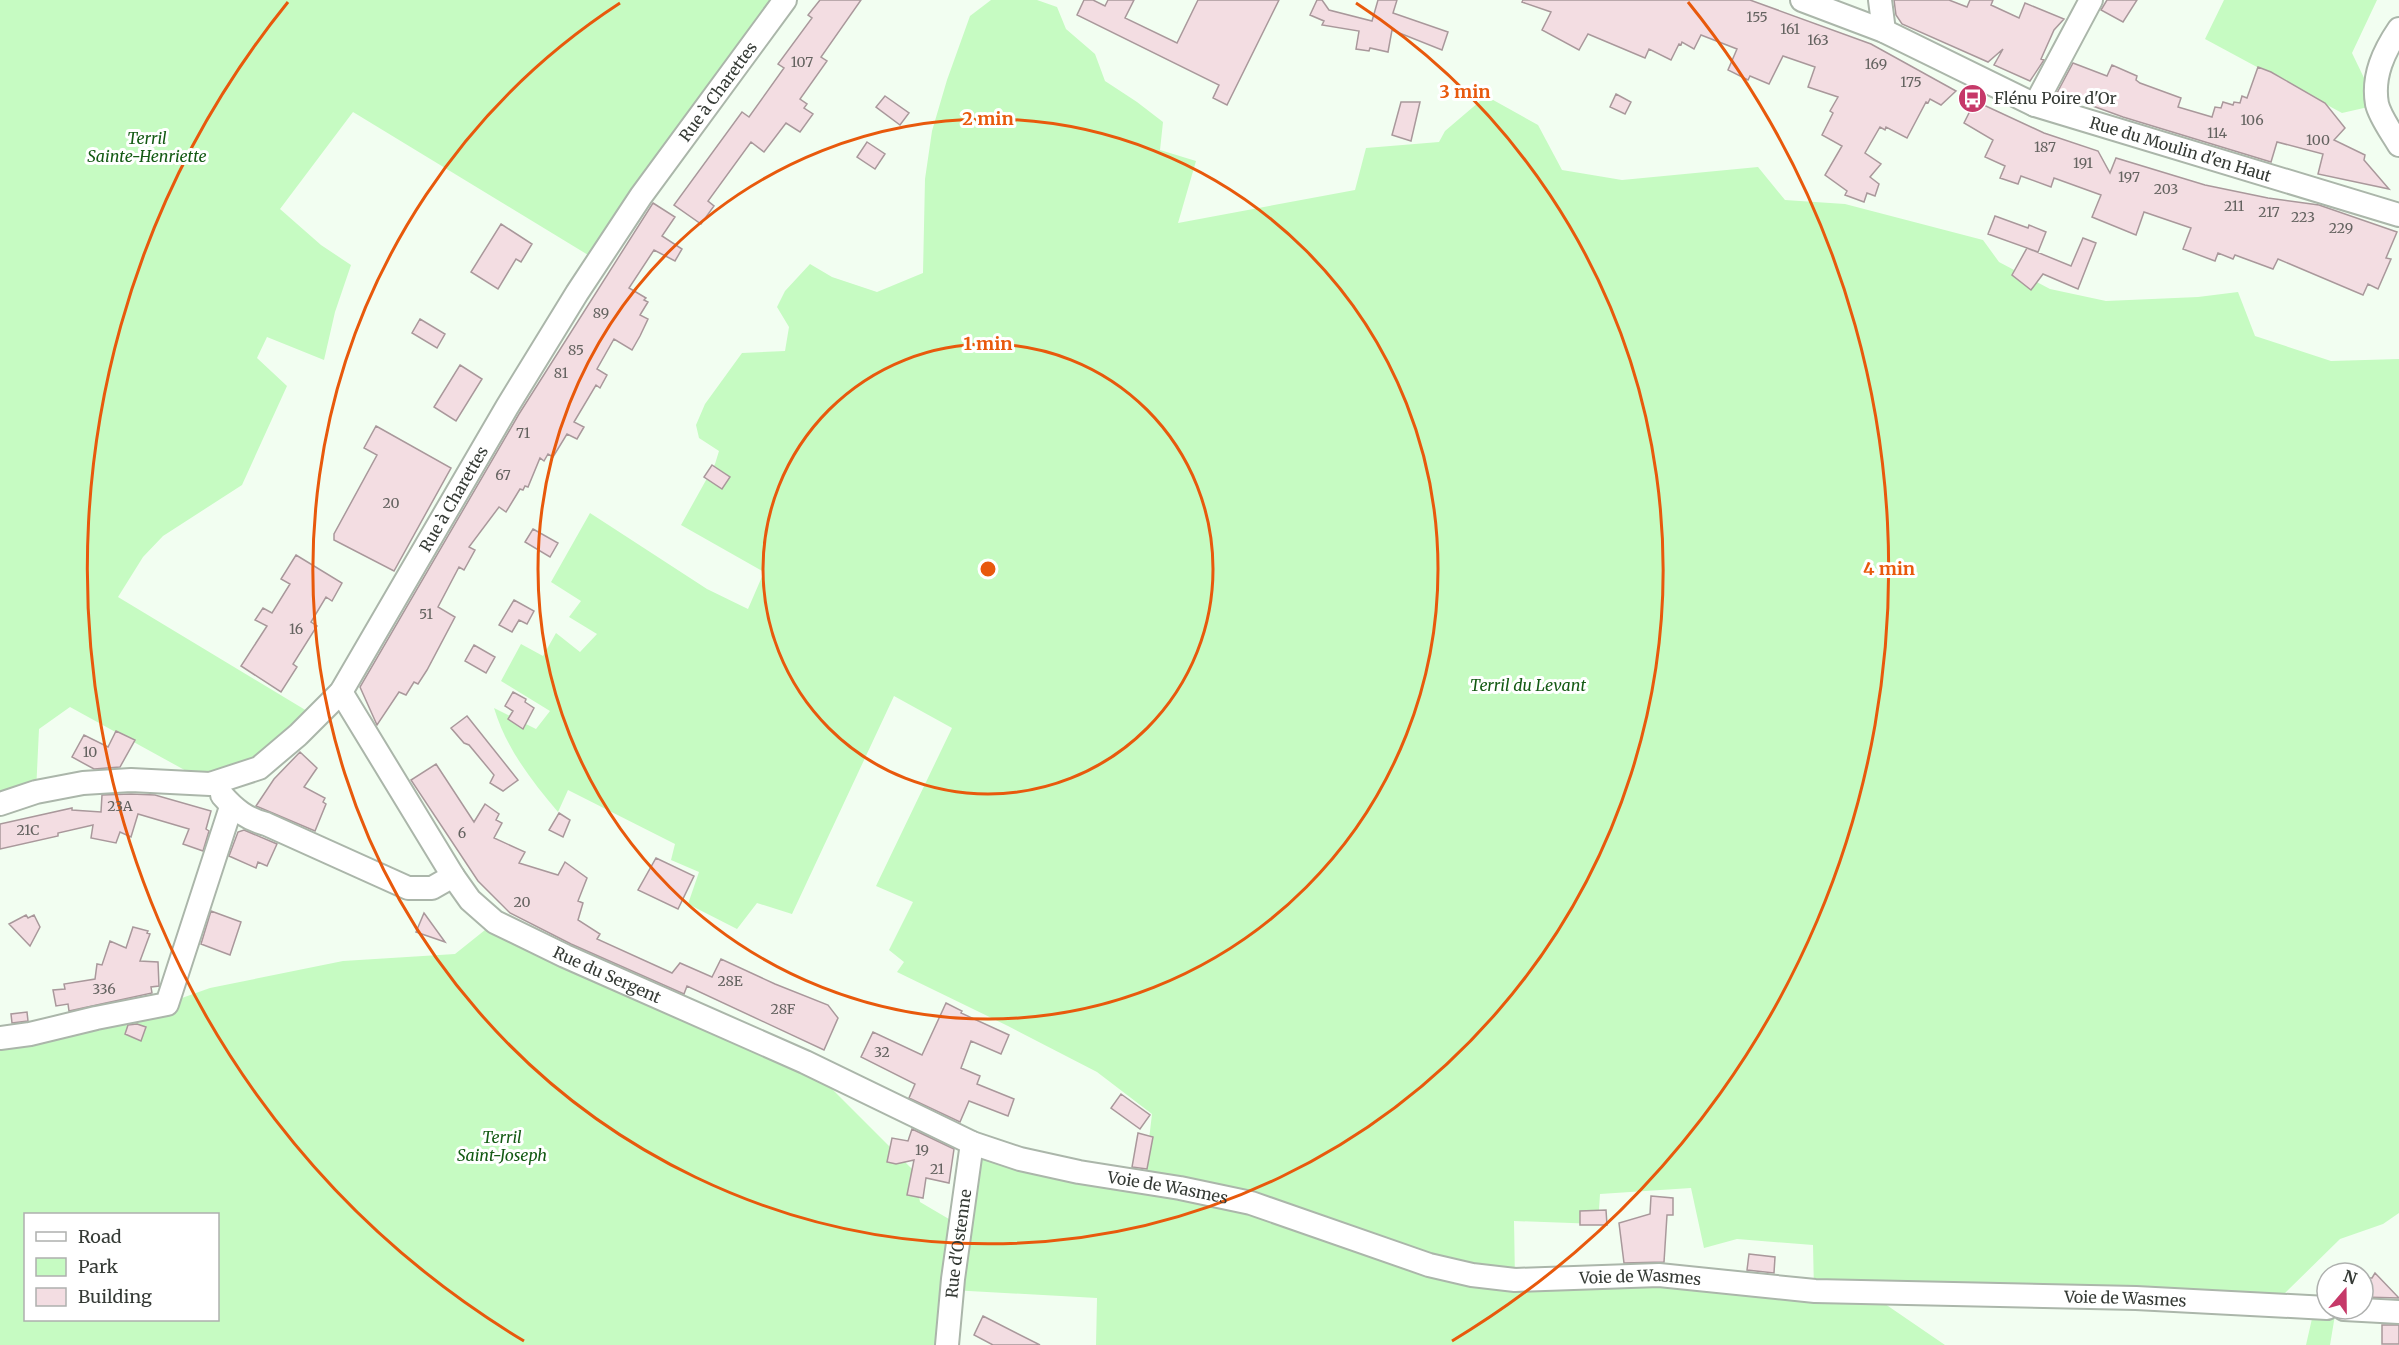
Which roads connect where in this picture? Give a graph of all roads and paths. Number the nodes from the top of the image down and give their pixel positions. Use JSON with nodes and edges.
{"nodes":[{"id":1,"x":785,"y":0,"type":"edge"},
{"id":2,"x":1802,"y":0,"type":"edge"},
{"id":3,"x":1880,"y":0,"type":"edge"},
{"id":4,"x":2091,"y":0,"type":"edge"},
{"id":5,"x":2399,"y":29,"type":"edge"},
{"id":6,"x":1884,"y":31,"type":"junction"},
{"id":7,"x":2035,"y":105,"type":"junction"},
{"id":8,"x":2399,"y":146,"type":"edge"},
{"id":9,"x":2399,"y":215,"type":"edge"},
{"id":10,"x":341,"y":692,"type":"junction"},
{"id":11,"x":193,"y":784,"type":"junction"},
{"id":12,"x":0,"y":804,"type":"edge"},
{"id":13,"x":231,"y":807,"type":"junction"},
{"id":14,"x":453,"y":876,"type":"junction"},
{"id":15,"x":0,"y":1038,"type":"edge"},
{"id":16,"x":972,"y":1143,"type":"junction"},
{"id":17,"x":2315,"y":1307,"type":"edge"},
{"id":18,"x":2375,"y":1311,"type":"edge"},
{"id":19,"x":2399,"y":1312,"type":"edge"},
{"id":20,"x":947,"y":1345,"type":"edge"}],
"edges":[{"from":1,"to":10,"type":"street","name":"Rue à Charettes"},
{"from":2,"to":6,"type":"street","name":"Rue du Moulin d'en Haut"},
{"from":3,"to":6,"type":"street"},
{"from":4,"to":7,"type":"street"},
{"from":5,"to":8,"type":"street"},
{"from":6,"to":7,"type":"street","name":"Rue du Moulin d'en Haut"},
{"from":7,"to":9,"type":"street","name":"Rue du Moulin d'en Haut"},
{"from":10,"to":11,"type":"street","name":"Rue à Charettes"},
{"from":10,"to":14,"type":"street","name":"Rue du Sergent"},
{"from":11,"to":12,"type":"street","name":"Rue à Charettes"},
{"from":11,"to":13,"type":"street"},
{"from":13,"to":14,"type":"street"},
{"from":13,"to":15,"type":"street"},
{"from":14,"to":16,"type":"street","name":"Rue du Sergent"},
{"from":16,"to":17,"type":"street","name":"Voie de Wasmes"},
{"from":16,"to":20,"type":"street","name":"Rue d'Ostenne"},
{"from":18,"to":19,"type":"street"}]}
